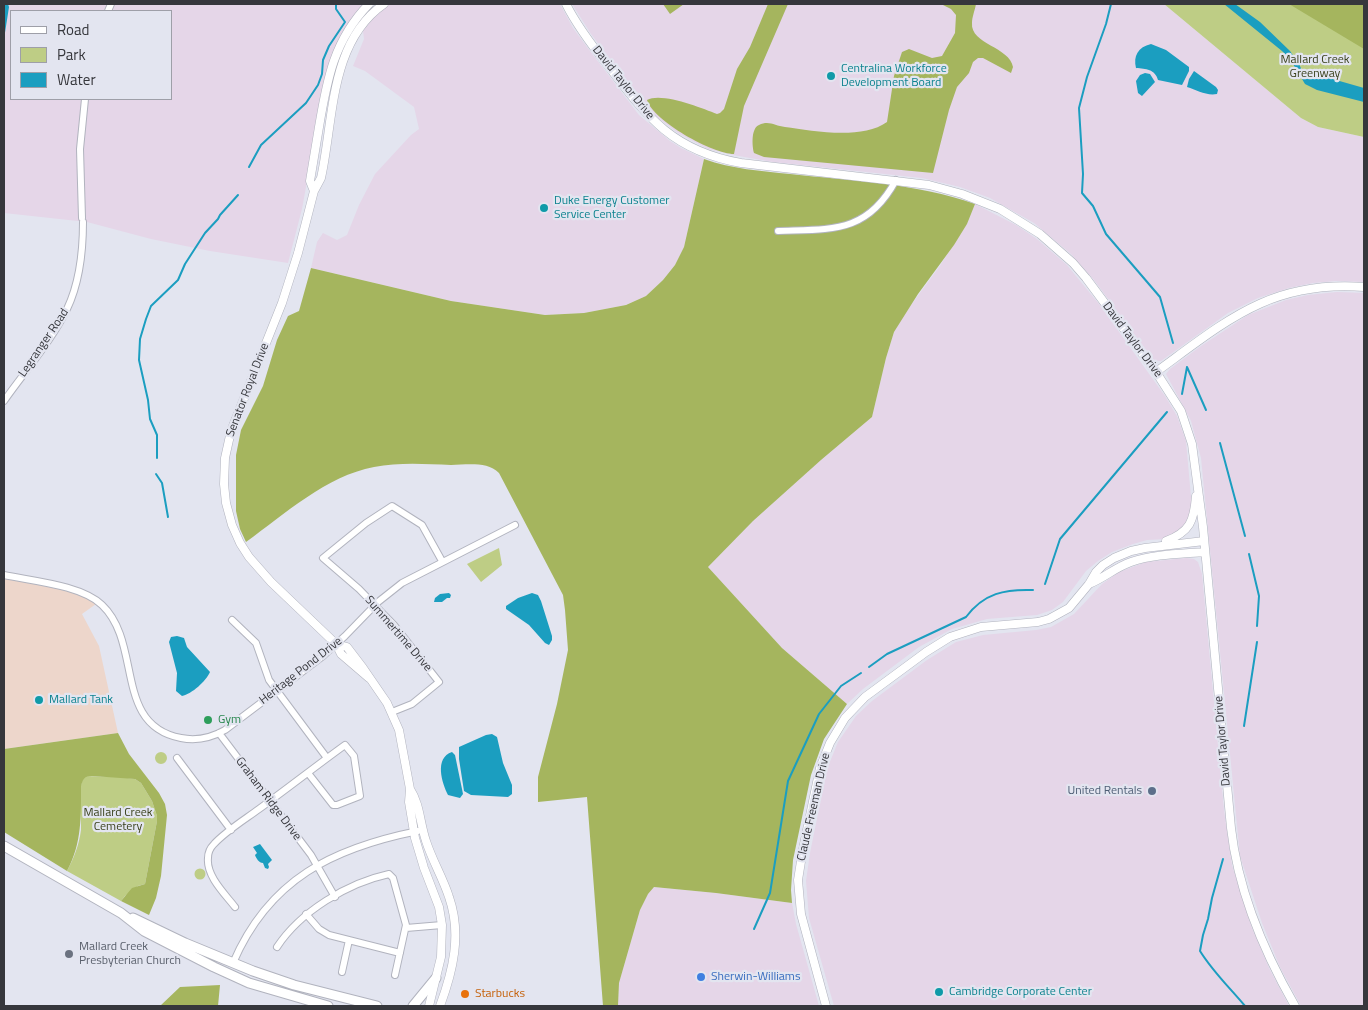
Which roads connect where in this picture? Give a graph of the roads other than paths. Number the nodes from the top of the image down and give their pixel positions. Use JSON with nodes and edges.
{"nodes":[{"id":1,"x":369,"y":4,"type":"edge"},
{"id":2,"x":384,"y":4,"type":"edge"},
{"id":3,"x":566,"y":4,"type":"edge"},
{"id":4,"x":85,"y":100,"type":"edge"},
{"id":5,"x":896,"y":180,"type":"junction"},
{"id":6,"x":314,"y":191,"type":"junction"},
{"id":7,"x":778,"y":231,"type":"dead end"},
{"id":8,"x":1364,"y":287,"type":"edge"},
{"id":9,"x":1156,"y":372,"type":"junction"},
{"id":10,"x":4,"y":401,"type":"edge"},
{"id":11,"x":1196,"y":479,"type":"junction"},
{"id":12,"x":515,"y":525,"type":"dead end"},
{"id":13,"x":1204,"y":541,"type":"junction"},
{"id":14,"x":1145,"y":548,"type":"junction"},
{"id":15,"x":1205,"y":552,"type":"junction"},
{"id":16,"x":442,"y":561,"type":"junction"},
{"id":17,"x":4,"y":575,"type":"edge"},
{"id":18,"x":1089,"y":584,"type":"junction"},
{"id":19,"x":375,"y":605,"type":"junction"},
{"id":20,"x":232,"y":620,"type":"dead end"},
{"id":21,"x":336,"y":644,"type":"junction"},
{"id":22,"x":277,"y":691,"type":"junction"},
{"id":23,"x":392,"y":712,"type":"junction"},
{"id":24,"x":220,"y":733,"type":"junction"},
{"id":25,"x":177,"y":758,"type":"dead end"},
{"id":26,"x":327,"y":758,"type":"junction"},
{"id":27,"x":308,"y":772,"type":"junction"},
{"id":28,"x":410,"y":790,"type":"junction"},
{"id":29,"x":270,"y":801,"type":"junction"},
{"id":30,"x":231,"y":830,"type":"junction"},
{"id":31,"x":423,"y":830,"type":"junction"},
{"id":32,"x":414,"y":832,"type":"junction"},
{"id":33,"x":4,"y":846,"type":"edge"},
{"id":34,"x":316,"y":865,"type":"junction"},
{"id":35,"x":335,"y":897,"type":"junction"},
{"id":36,"x":235,"y":907,"type":"dead end"},
{"id":37,"x":121,"y":913,"type":"junction"},
{"id":38,"x":306,"y":914,"type":"junction"},
{"id":39,"x":442,"y":925,"type":"junction"},
{"id":40,"x":406,"y":928,"type":"junction"},
{"id":41,"x":349,"y":940,"type":"junction"},
{"id":42,"x":277,"y":947,"type":"dead end"},
{"id":43,"x":400,"y":953,"type":"junction"},
{"id":44,"x":233,"y":963,"type":"junction"},
{"id":45,"x":342,"y":972,"type":"dead end"},
{"id":46,"x":394,"y":975,"type":"dead end"},
{"id":47,"x":436,"y":978,"type":"junction"},
{"id":48,"x":328,"y":1006,"type":"edge"},
{"id":49,"x":377,"y":1006,"type":"edge"},
{"id":50,"x":413,"y":1006,"type":"edge"},
{"id":51,"x":429,"y":1006,"type":"edge"},
{"id":52,"x":440,"y":1006,"type":"edge"},
{"id":53,"x":826,"y":1006,"type":"edge"},
{"id":54,"x":1295,"y":1006,"type":"edge"}],
"edges":[{"from":1,"to":6,"type":"street","name":"Senator Royal Drive"},
{"from":2,"to":6,"type":"street","name":"Senator Royal Drive"},
{"from":3,"to":5,"type":"street","name":"David Taylor Drive"},
{"from":4,"to":10,"type":"street","name":"Legranger Road"},
{"from":5,"to":7,"type":"street"},
{"from":5,"to":9,"type":"street","name":"David Taylor Drive"},
{"from":6,"to":21,"type":"street","name":"Senator Royal Drive"},
{"from":8,"to":9,"type":"street"},
{"from":9,"to":11,"type":"street","name":"David Taylor Drive"},
{"from":11,"to":13,"type":"street","name":"David Taylor Drive"},
{"from":11,"to":14,"type":"street"},
{"from":12,"to":16,"type":"street","name":"Heritage Pond Drive"},
{"from":13,"to":14,"type":"street","name":"Claude Freeman Drive"},
{"from":13,"to":15,"type":"street","name":"David Taylor Drive"},
{"from":14,"to":18,"type":"street","name":"Claude Freeman Drive"},
{"from":15,"to":18,"type":"street","name":"Claude Freeman Drive"},
{"from":15,"to":54,"type":"street","name":"David Taylor Drive"},
{"from":16,"to":19,"type":"street","name":"Heritage Pond Drive"},
{"from":16,"to":19,"type":"street","name":"Summertime Drive"},
{"from":17,"to":24,"type":"street","name":"Heritage Pond Drive"},
{"from":18,"to":53,"type":"street","name":"Claude Freeman Drive"},
{"from":19,"to":21,"type":"street","name":"Heritage Pond Drive"},
{"from":19,"to":23,"type":"street","name":"Summertime Drive"},
{"from":20,"to":22,"type":"street"},
{"from":21,"to":22,"type":"street","name":"Heritage Pond Drive"},
{"from":21,"to":23,"type":"street","name":"Senator Royal Drive"},
{"from":22,"to":24,"type":"street","name":"Heritage Pond Drive"},
{"from":22,"to":26,"type":"street"},
{"from":23,"to":28,"type":"street","name":"Senator Royal Drive"},
{"from":24,"to":29,"type":"street","name":"Graham Ridge Drive"},
{"from":25,"to":30,"type":"street"},
{"from":26,"to":27,"type":"street"},
{"from":26,"to":27,"type":"street"},
{"from":27,"to":29,"type":"street"},
{"from":28,"to":31,"type":"street"},
{"from":28,"to":32,"type":"street"},
{"from":29,"to":30,"type":"street"},
{"from":29,"to":34,"type":"street","name":"Graham Ridge Drive"},
{"from":30,"to":36,"type":"street"},
{"from":31,"to":32,"type":"street"},
{"from":31,"to":52,"type":"street"},
{"from":32,"to":34,"type":"street"},
{"from":32,"to":39,"type":"street"},
{"from":33,"to":37,"type":"main road"},
{"from":34,"to":35,"type":"street","name":"Graham Ridge Drive"},
{"from":34,"to":44,"type":"street"},
{"from":35,"to":38,"type":"street"},
{"from":35,"to":40,"type":"street"},
{"from":37,"to":44,"type":"main road"},
{"from":37,"to":48,"type":"main road"},
{"from":38,"to":41,"type":"street"},
{"from":38,"to":42,"type":"street"},
{"from":39,"to":40,"type":"street"},
{"from":39,"to":47,"type":"street"},
{"from":40,"to":43,"type":"street"},
{"from":41,"to":43,"type":"street"},
{"from":41,"to":45,"type":"street"},
{"from":43,"to":46,"type":"street"},
{"from":44,"to":49,"type":"main road"},
{"from":47,"to":50,"type":"main road"},
{"from":47,"to":51,"type":"street"}]}
